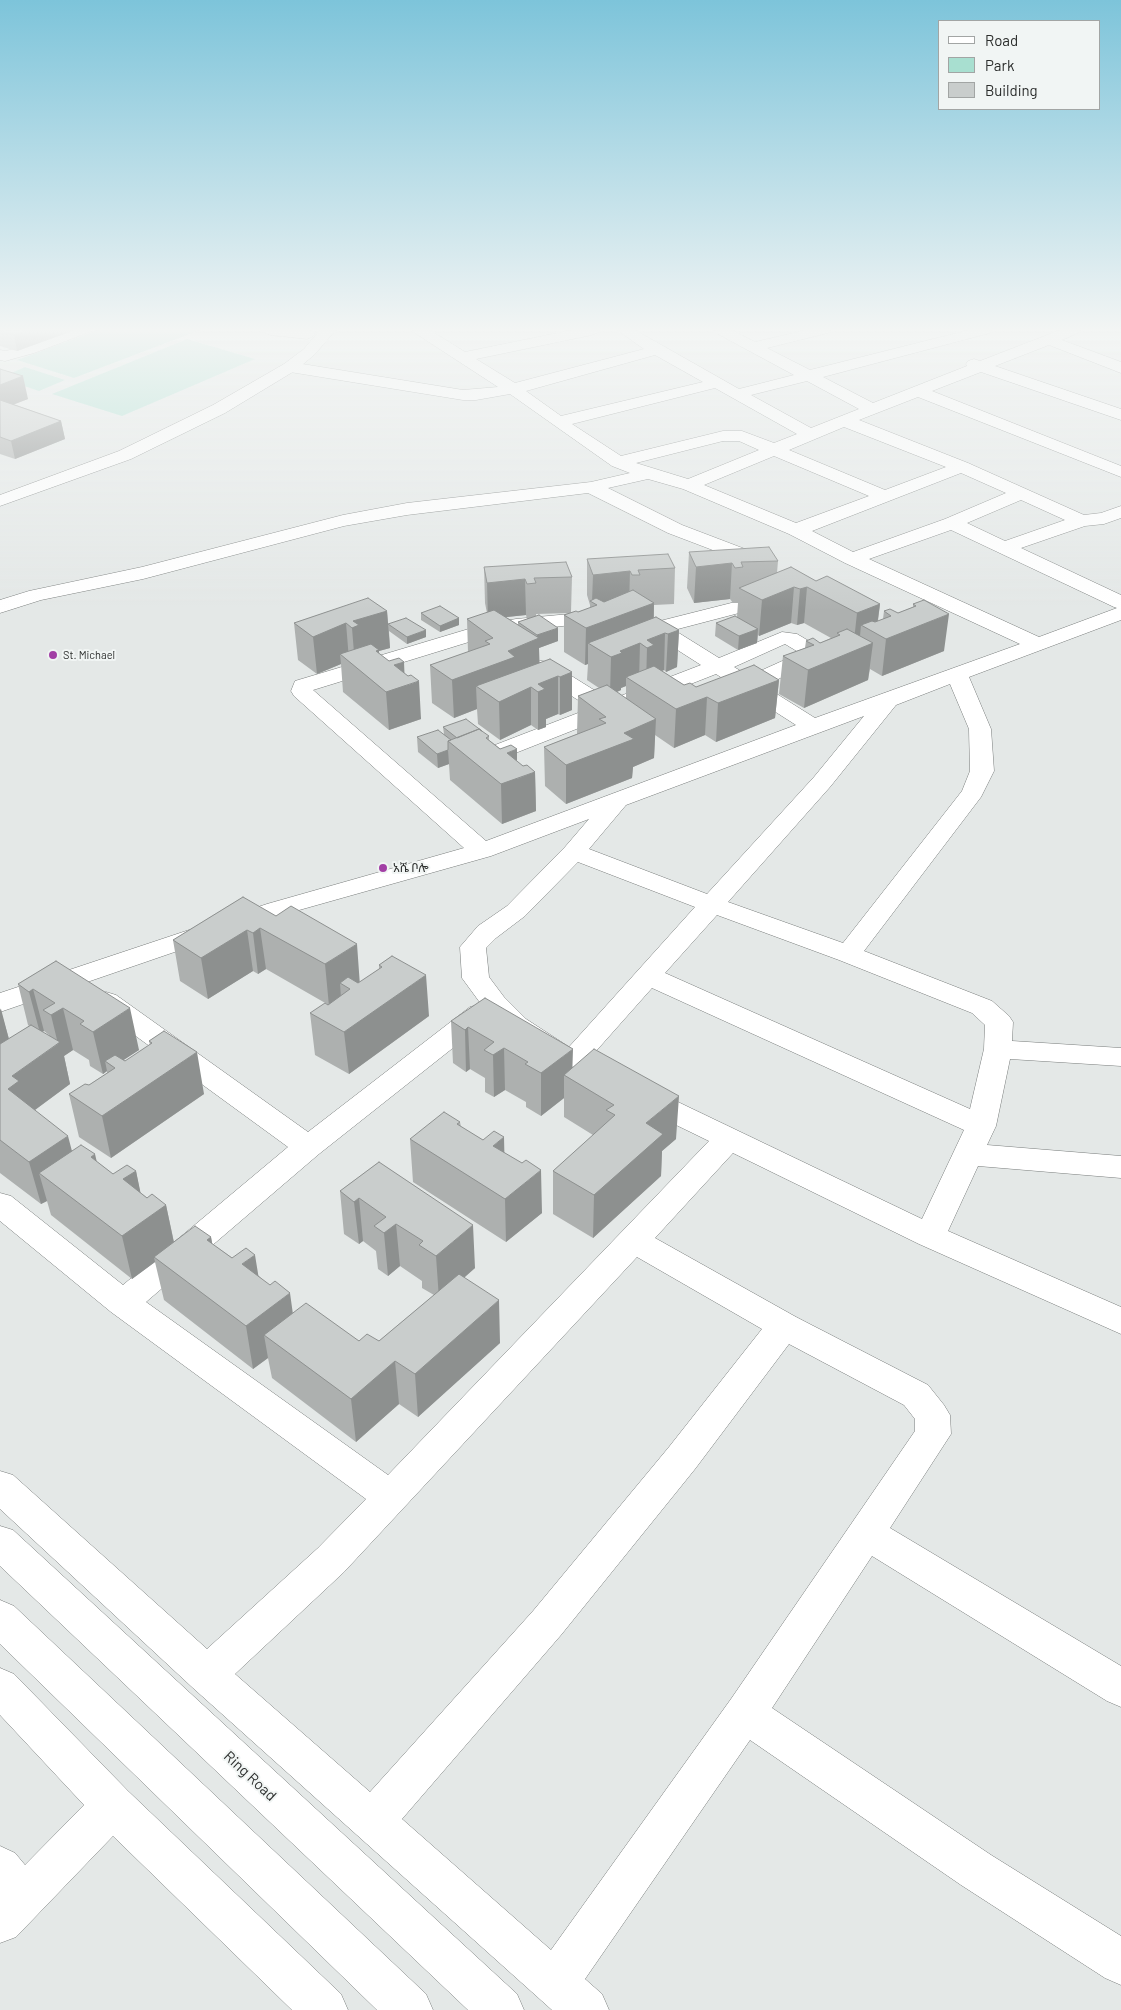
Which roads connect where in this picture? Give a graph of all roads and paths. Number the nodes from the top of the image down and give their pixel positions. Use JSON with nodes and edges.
{"nodes":[{"id":1,"x":166,"y":424,"type":"edge"},
{"id":2,"x":189,"y":424,"type":"edge"},
{"id":3,"x":561,"y":424,"type":"edge"},
{"id":4,"x":791,"y":424,"type":"edge"},
{"id":5,"x":838,"y":424,"type":"edge"},
{"id":6,"x":852,"y":424,"type":"edge"},
{"id":7,"x":1000,"y":424,"type":"edge"},
{"id":8,"x":811,"y":435,"type":"junction"},
{"id":9,"x":776,"y":450,"type":"junction"},
{"id":10,"x":618,"y":462,"type":"junction"},
{"id":11,"x":962,"y":467,"type":"junction"},
{"id":12,"x":1121,"y":472,"type":"edge"},
{"id":13,"x":648,"y":474,"type":"junction"},
{"id":14,"x":688,"y":485,"type":"junction"},
{"id":15,"x":591,"y":487,"type":"junction"},
{"id":16,"x":0,"y":493,"type":"edge"},
{"id":17,"x":1020,"y":494,"type":"junction"},
{"id":18,"x":884,"y":496,"type":"junction"},
{"id":19,"x":0,"y":501,"type":"edge"},
{"id":20,"x":1121,"y":512,"type":"edge"},
{"id":21,"x":1082,"y":521,"type":"junction"},
{"id":22,"x":952,"y":523,"type":"junction"},
{"id":23,"x":796,"y":530,"type":"junction"},
{"id":24,"x":1006,"y":547,"type":"junction"},
{"id":25,"x":852,"y":559,"type":"junction"},
{"id":26,"x":759,"y":561,"type":"edge"},
{"id":27,"x":0,"y":594,"type":"edge"},
{"id":28,"x":36,"y":595,"type":"junction"},
{"id":29,"x":755,"y":603,"type":"edge"},
{"id":30,"x":1121,"y":603,"type":"edge"},
{"id":31,"x":0,"y":607,"type":"edge"},
{"id":32,"x":1121,"y":613,"type":"edge"},
{"id":33,"x":656,"y":628,"type":"junction"},
{"id":34,"x":482,"y":631,"type":"junction"},
{"id":35,"x":1038,"y":644,"type":"junction"},
{"id":36,"x":718,"y":666,"type":"junction"},
{"id":37,"x":957,"y":674,"type":"junction"},
{"id":38,"x":748,"y":685,"type":"junction"},
{"id":39,"x":888,"y":700,"type":"junction"},
{"id":40,"x":607,"y":708,"type":"junction"},
{"id":41,"x":813,"y":726,"type":"junction"},
{"id":42,"x":459,"y":767,"type":"edge"},
{"id":43,"x":619,"y":799,"type":"junction"},
{"id":44,"x":482,"y":851,"type":"junction"},
{"id":45,"x":574,"y":852,"type":"junction"},
{"id":46,"x":712,"y":905,"type":"junction"},
{"id":47,"x":848,"y":954,"type":"junction"},
{"id":48,"x":648,"y":976,"type":"junction"},
{"id":49,"x":106,"y":1001,"type":"edge"},
{"id":50,"x":0,"y":1003,"type":"edge"},
{"id":51,"x":494,"y":1003,"type":"junction"},
{"id":52,"x":998,"y":1049,"type":"junction"},
{"id":53,"x":1121,"y":1057,"type":"edge"},
{"id":54,"x":571,"y":1062,"type":"junction"},
{"id":55,"x":981,"y":1126,"type":"junction"},
{"id":56,"x":729,"y":1138,"type":"junction"},
{"id":57,"x":308,"y":1147,"type":"junction"},
{"id":58,"x":968,"y":1154,"type":"junction"},
{"id":59,"x":1121,"y":1167,"type":"edge"},
{"id":60,"x":0,"y":1204,"type":"edge"},
{"id":61,"x":930,"y":1236,"type":"junction"},
{"id":62,"x":634,"y":1241,"type":"junction"},
{"id":63,"x":123,"y":1303,"type":"junction"},
{"id":64,"x":1121,"y":1322,"type":"edge"},
{"id":65,"x":784,"y":1326,"type":"junction"},
{"id":66,"x":0,"y":1486,"type":"edge"},
{"id":67,"x":390,"y":1496,"type":"junction"},
{"id":68,"x":867,"y":1533,"type":"junction"},
{"id":69,"x":0,"y":1542,"type":"edge"},
{"id":70,"x":0,"y":1618,"type":"edge"},
{"id":71,"x":207,"y":1675,"type":"junction"},
{"id":72,"x":0,"y":1687,"type":"edge"},
{"id":73,"x":1121,"y":1688,"type":"edge"},
{"id":74,"x":745,"y":1713,"type":"junction"},
{"id":75,"x":113,"y":1806,"type":"junction"},
{"id":76,"x":372,"y":1821,"type":"junction"},
{"id":77,"x":7,"y":1896,"type":"edge"},
{"id":78,"x":1121,"y":1962,"type":"edge"},
{"id":79,"x":555,"y":1983,"type":"junction"},
{"id":80,"x":325,"y":2010,"type":"edge"},
{"id":81,"x":410,"y":2010,"type":"edge"},
{"id":82,"x":501,"y":2010,"type":"edge"},
{"id":83,"x":586,"y":2010,"type":"edge"}],
"edges":[{"from":1,"to":16,"type":"main road"},
{"from":2,"to":19,"type":"main road"},
{"from":3,"to":10,"type":"main road"},
{"from":4,"to":8,"type":"main road"},
{"from":5,"to":8,"type":"main road"},
{"from":6,"to":11,"type":"main road"},
{"from":7,"to":12,"type":"main road"},
{"from":8,"to":9,"type":"main road"},
{"from":9,"to":10,"type":"main road"},
{"from":9,"to":14,"type":"main road"},
{"from":9,"to":18,"type":"main road"},
{"from":10,"to":13,"type":"main road"},
{"from":11,"to":17,"type":"main road"},
{"from":11,"to":18,"type":"main road"},
{"from":13,"to":14,"type":"main road"},
{"from":13,"to":15,"type":"main road"},
{"from":14,"to":23,"type":"main road"},
{"from":15,"to":26,"type":"main road"},
{"from":15,"to":28,"type":"main road"},
{"from":17,"to":21,"type":"main road"},
{"from":17,"to":22,"type":"main road"},
{"from":18,"to":23,"type":"main road"},
{"from":20,"to":21,"type":"main road"},
{"from":21,"to":24,"type":"main road"},
{"from":22,"to":24,"type":"main road"},
{"from":22,"to":25,"type":"main road"},
{"from":23,"to":25,"type":"main road"},
{"from":24,"to":30,"type":"main road"},
{"from":25,"to":35,"type":"main road"},
{"from":27,"to":28,"type":"main road"},
{"from":28,"to":31,"type":"main road"},
{"from":29,"to":33,"type":"main road"},
{"from":32,"to":35,"type":"main road"},
{"from":33,"to":34,"type":"main road"},
{"from":33,"to":36,"type":"main road"},
{"from":34,"to":40,"type":"main road"},
{"from":34,"to":44,"type":"main road"},
{"from":35,"to":37,"type":"main road"},
{"from":36,"to":38,"type":"main road"},
{"from":36,"to":38,"type":"main road"},
{"from":36,"to":40,"type":"main road"},
{"from":37,"to":39,"type":"main road"},
{"from":37,"to":47,"type":"main road"},
{"from":38,"to":41,"type":"main road"},
{"from":39,"to":41,"type":"main road"},
{"from":39,"to":46,"type":"main road"},
{"from":40,"to":42,"type":"main road"},
{"from":41,"to":43,"type":"main road"},
{"from":43,"to":44,"type":"main road"},
{"from":43,"to":45,"type":"main road"},
{"from":44,"to":50,"type":"main road"},
{"from":45,"to":46,"type":"main road"},
{"from":45,"to":51,"type":"main road"},
{"from":46,"to":47,"type":"main road"},
{"from":46,"to":48,"type":"main road"},
{"from":47,"to":52,"type":"main road"},
{"from":48,"to":54,"type":"main road"},
{"from":48,"to":55,"type":"main road"},
{"from":49,"to":57,"type":"main road"},
{"from":51,"to":54,"type":"main road"},
{"from":51,"to":57,"type":"main road"},
{"from":52,"to":53,"type":"main road"},
{"from":52,"to":55,"type":"main road"},
{"from":54,"to":56,"type":"main road"},
{"from":55,"to":58,"type":"main road"},
{"from":56,"to":61,"type":"main road"},
{"from":56,"to":62,"type":"main road"},
{"from":57,"to":63,"type":"main road"},
{"from":58,"to":59,"type":"main road"},
{"from":58,"to":61,"type":"main road"},
{"from":60,"to":63,"type":"main road"},
{"from":61,"to":64,"type":"main road"},
{"from":62,"to":65,"type":"main road"},
{"from":62,"to":67,"type":"main road"},
{"from":63,"to":67,"type":"main road"},
{"from":65,"to":68,"type":"main road"},
{"from":65,"to":76,"type":"main road"},
{"from":66,"to":71,"type":"main road"},
{"from":67,"to":71,"type":"main road"},
{"from":68,"to":73,"type":"main road"},
{"from":68,"to":74,"type":"main road"},
{"from":69,"to":82,"type":"main road","name":"Ring Road"},
{"from":70,"to":81,"type":"main road"},
{"from":71,"to":76,"type":"main road"},
{"from":72,"to":75,"type":"main road"},
{"from":74,"to":78,"type":"main road"},
{"from":74,"to":79,"type":"main road"},
{"from":75,"to":77,"type":"main road"},
{"from":75,"to":80,"type":"main road"},
{"from":76,"to":79,"type":"main road"},
{"from":79,"to":83,"type":"main road"}]}
